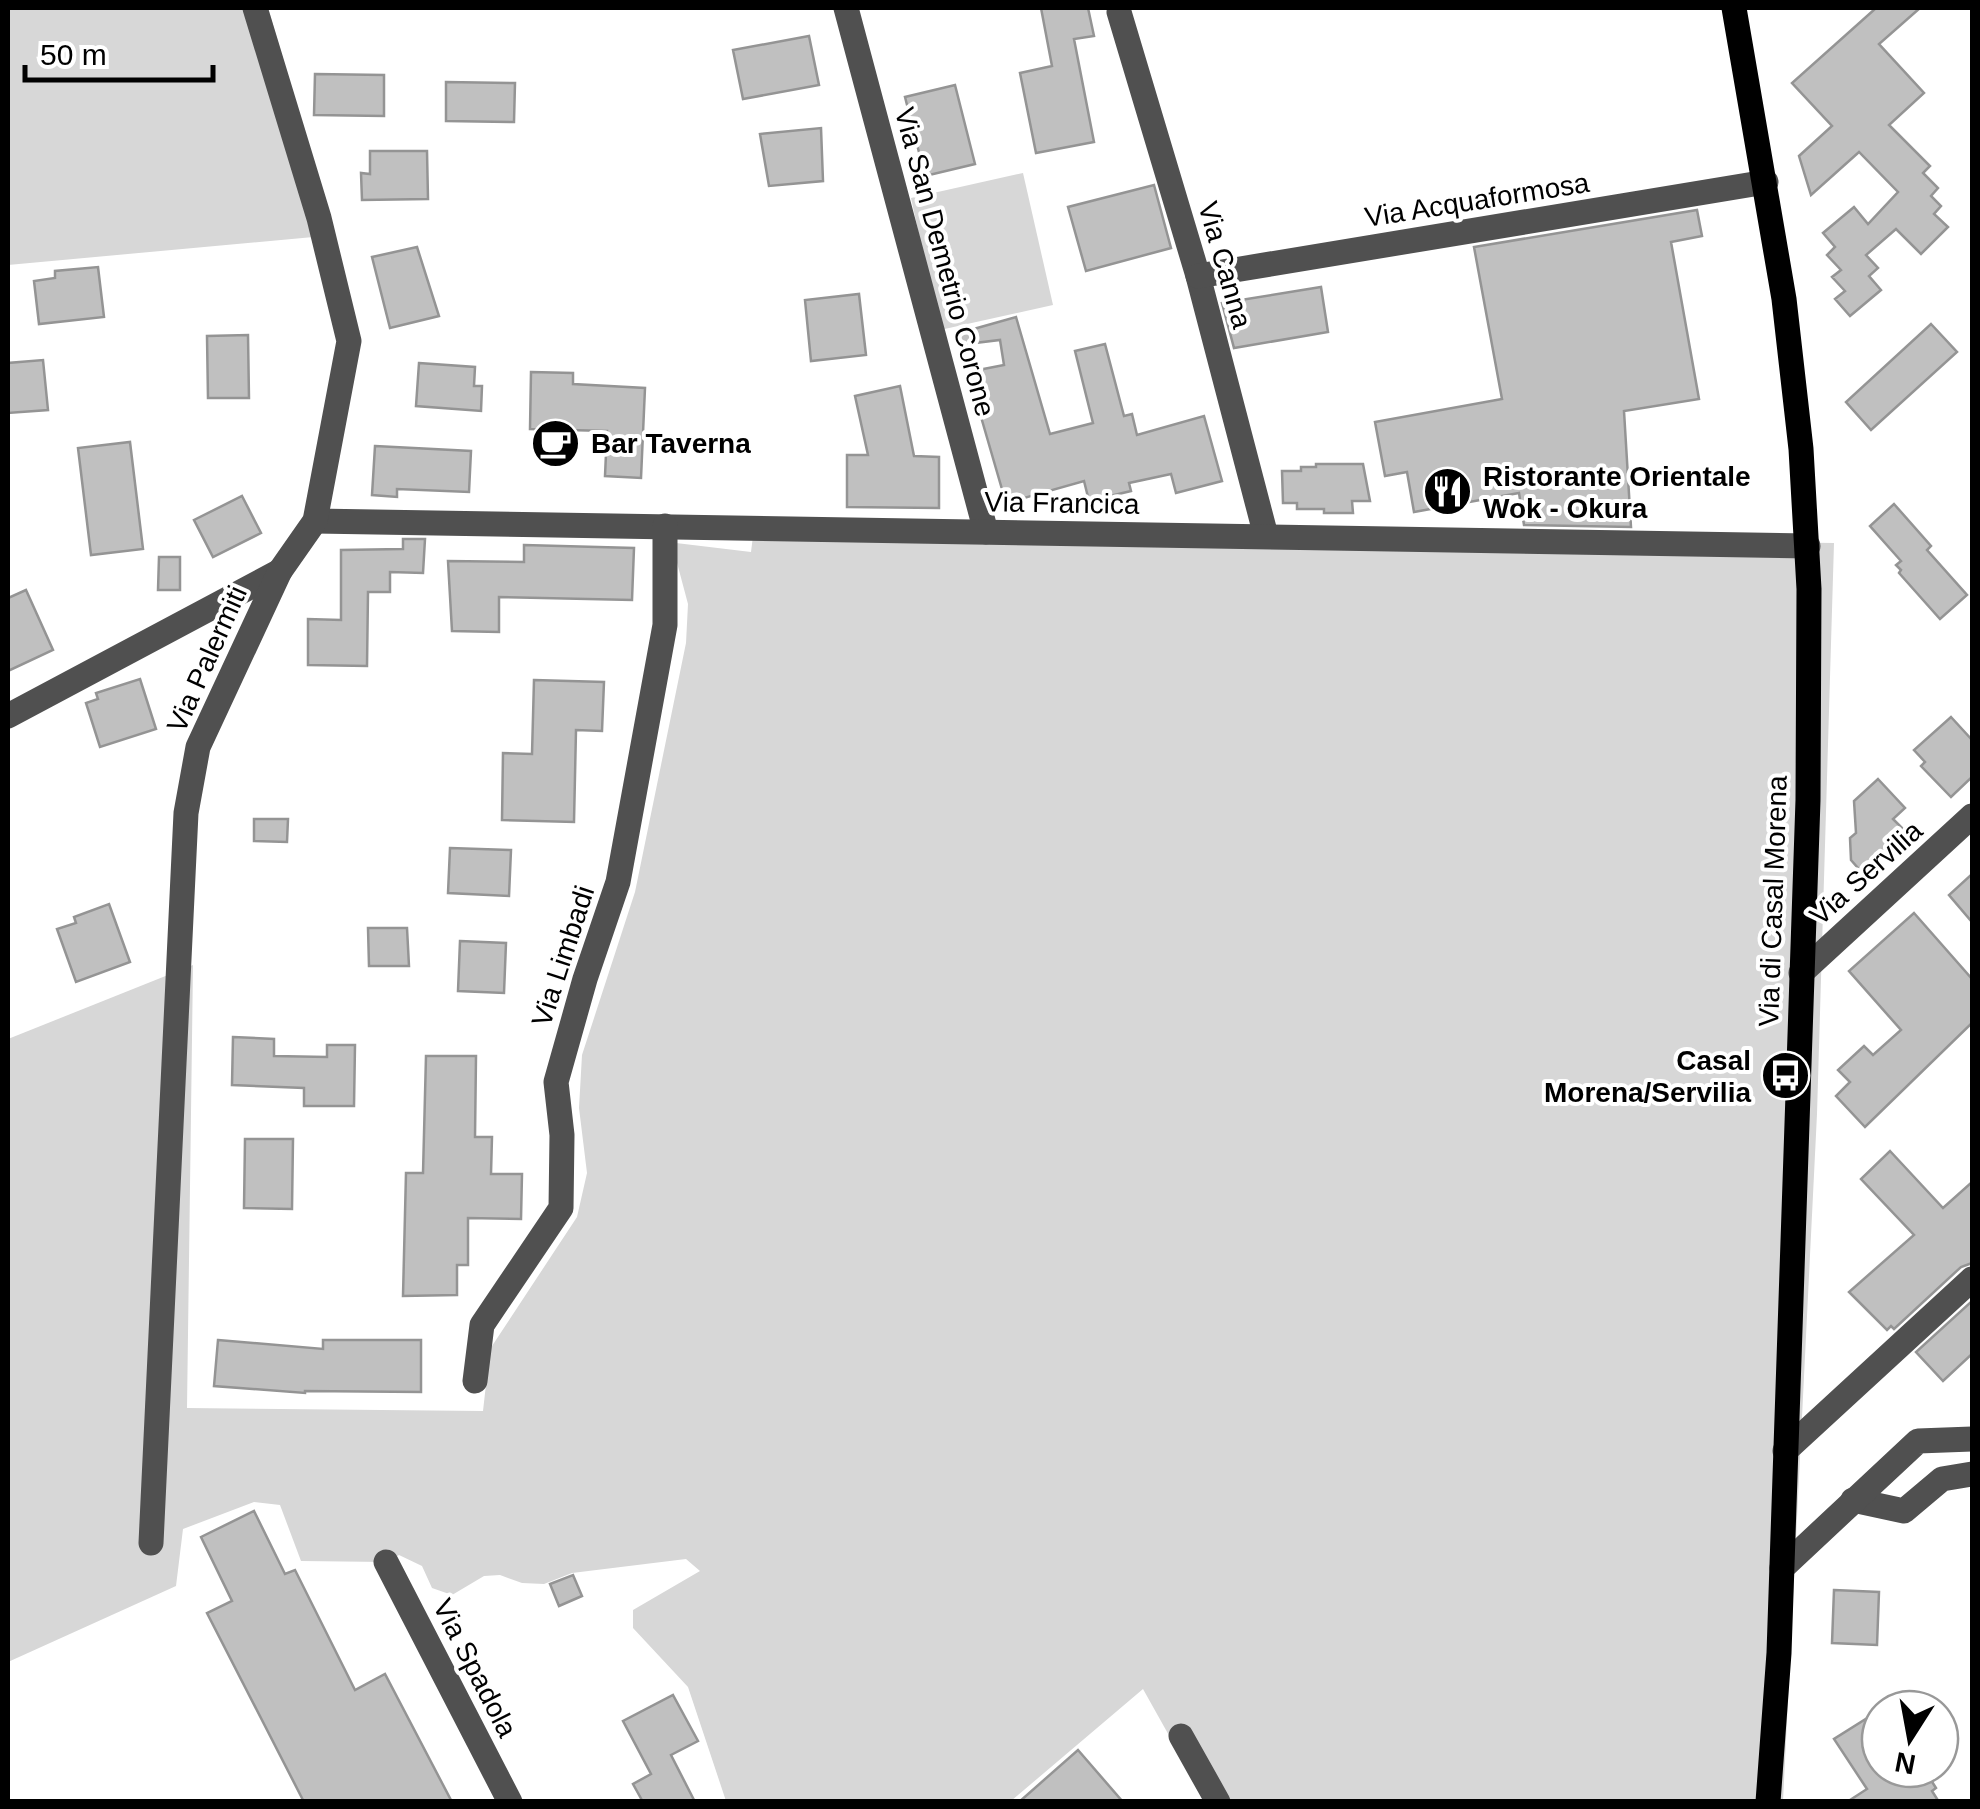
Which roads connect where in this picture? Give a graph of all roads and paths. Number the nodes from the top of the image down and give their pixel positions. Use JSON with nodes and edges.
{"nodes":[{"id":1,"x":254,"y":8,"type":"edge"},
{"id":2,"x":846,"y":8,"type":"edge"},
{"id":3,"x":1734,"y":8,"type":"edge"},
{"id":4,"x":1119,"y":12,"type":"dead end"},
{"id":5,"x":1766,"y":182,"type":"junction"},
{"id":6,"x":1198,"y":276,"type":"junction"},
{"id":7,"x":314,"y":521,"type":"junction"},
{"id":8,"x":666,"y":526,"type":"junction"},
{"id":9,"x":986,"y":532,"type":"junction"},
{"id":10,"x":1266,"y":536,"type":"junction"},
{"id":11,"x":1808,"y":546,"type":"junction"},
{"id":12,"x":280,"y":571,"type":"junction"},
{"id":13,"x":8,"y":716,"type":"edge"},
{"id":14,"x":1972,"y":816,"type":"edge"},
{"id":15,"x":1801,"y":973,"type":"junction"},
{"id":16,"x":1972,"y":1279,"type":"edge"},
{"id":17,"x":475,"y":1381,"type":"dead end"},
{"id":18,"x":1966,"y":1433,"type":"edge"},
{"id":19,"x":1785,"y":1450,"type":"junction"},
{"id":20,"x":1972,"y":1474,"type":"edge"},
{"id":21,"x":1853,"y":1500,"type":"junction"},
{"id":22,"x":151,"y":1543,"type":"dead end"},
{"id":23,"x":386,"y":1562,"type":"dead end"},
{"id":24,"x":1782,"y":1568,"type":"junction"},
{"id":25,"x":1181,"y":1736,"type":"dead end"},
{"id":26,"x":510,"y":1802,"type":"edge"},
{"id":27,"x":1218,"y":1802,"type":"edge"},
{"id":28,"x":1768,"y":1802,"type":"edge"}],
"edges":[{"from":1,"to":7,"type":"street","name":"Via Palermiti"},
{"from":2,"to":9,"type":"street","name":"Via San Demetrio Corone"},
{"from":3,"to":5,"type":"main road","name":"Via di Casal Morena"},
{"from":4,"to":6,"type":"street","name":"Via Canna"},
{"from":5,"to":6,"type":"street","name":"Via Acquaformosa"},
{"from":5,"to":11,"type":"main road","name":"Via di Casal Morena"},
{"from":6,"to":10,"type":"street","name":"Via Canna"},
{"from":7,"to":8,"type":"street","name":"Via Francica"},
{"from":7,"to":12,"type":"street","name":"Via Palermiti"},
{"from":8,"to":9,"type":"street","name":"Via Francica"},
{"from":8,"to":17,"type":"street","name":"Via Limbadi"},
{"from":9,"to":10,"type":"street","name":"Via Francica"},
{"from":10,"to":11,"type":"street","name":"Via Francica"},
{"from":11,"to":15,"type":"main road","name":"Via di Casal Morena"},
{"from":12,"to":13,"type":"street"},
{"from":12,"to":22,"type":"street","name":"Via Palermiti"},
{"from":14,"to":15,"type":"street","name":"Via Servilia"},
{"from":15,"to":19,"type":"main road","name":"Via di Casal Morena"},
{"from":16,"to":19,"type":"street"},
{"from":18,"to":21,"type":"street"},
{"from":19,"to":24,"type":"main road","name":"Via di Casal Morena"},
{"from":20,"to":21,"type":"street"},
{"from":21,"to":24,"type":"street"},
{"from":23,"to":26,"type":"street","name":"Via Spadola"},
{"from":24,"to":28,"type":"main road","name":"Via di Casal Morena"},
{"from":25,"to":27,"type":"street"}]}
